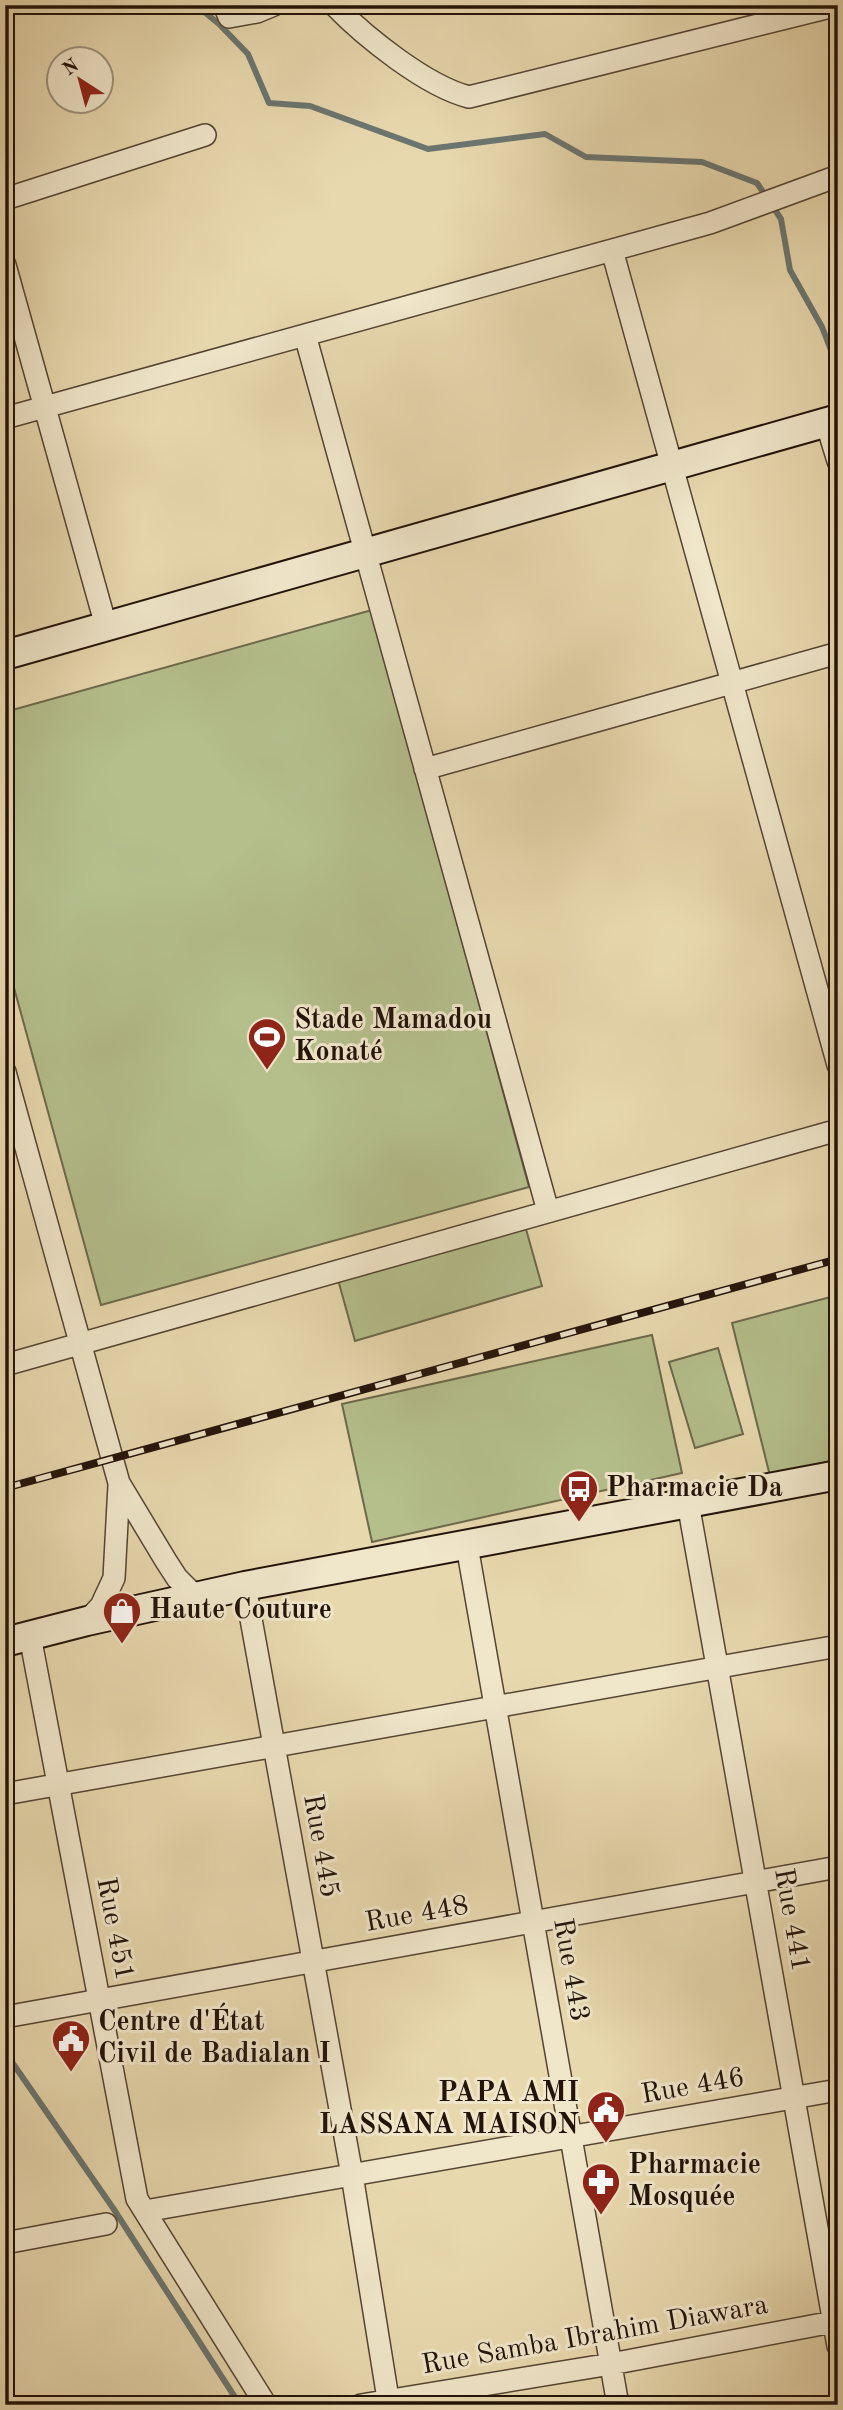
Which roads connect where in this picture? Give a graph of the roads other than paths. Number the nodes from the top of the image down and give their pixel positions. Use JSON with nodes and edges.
{"nodes":[{"id":1,"x":224,"y":5,"type":"edge"},
{"id":2,"x":274,"y":5,"type":"edge"},
{"id":3,"x":334,"y":5,"type":"edge"},
{"id":4,"x":838,"y":5,"type":"edge"},
{"id":5,"x":205,"y":135,"type":"dead end"},
{"id":6,"x":838,"y":176,"type":"edge"},
{"id":7,"x":5,"y":199,"type":"edge"},
{"id":8,"x":612,"y":250,"type":"junction"},
{"id":9,"x":5,"y":264,"type":"edge"},
{"id":10,"x":305,"y":335,"type":"junction"},
{"id":11,"x":45,"y":407,"type":"junction"},
{"id":12,"x":5,"y":418,"type":"edge"},
{"id":13,"x":833,"y":420,"type":"edge"},
{"id":14,"x":838,"y":461,"type":"edge"},
{"id":15,"x":671,"y":466,"type":"junction"},
{"id":16,"x":365,"y":552,"type":"junction"},
{"id":17,"x":106,"y":626,"type":"junction"},
{"id":18,"x":838,"y":653,"type":"edge"},
{"id":19,"x":5,"y":655,"type":"edge"},
{"id":20,"x":732,"y":682,"type":"junction"},
{"id":21,"x":425,"y":769,"type":"junction"},
{"id":22,"x":838,"y":1065,"type":"edge"},
{"id":23,"x":5,"y":1072,"type":"edge"},
{"id":24,"x":12,"y":1123,"type":"edge"},
{"id":25,"x":838,"y":1130,"type":"edge"},
{"id":26,"x":548,"y":1211,"type":"junction"},
{"id":27,"x":81,"y":1343,"type":"junction"},
{"id":28,"x":5,"y":1364,"type":"edge"},
{"id":29,"x":838,"y":1475,"type":"edge"},
{"id":30,"x":119,"y":1483,"type":"junction"},
{"id":31,"x":688,"y":1503,"type":"junction"},
{"id":32,"x":467,"y":1546,"type":"junction"},
{"id":33,"x":245,"y":1586,"type":"junction"},
{"id":34,"x":196,"y":1597,"type":"junction"},
{"id":35,"x":87,"y":1621,"type":"junction"},
{"id":36,"x":18,"y":1639,"type":"edge"},
{"id":37,"x":838,"y":1646,"type":"edge"},
{"id":38,"x":718,"y":1667,"type":"junction"},
{"id":39,"x":495,"y":1707,"type":"junction"},
{"id":40,"x":275,"y":1746,"type":"junction"},
{"id":41,"x":58,"y":1785,"type":"junction"},
{"id":42,"x":5,"y":1794,"type":"edge"},
{"id":43,"x":838,"y":1867,"type":"edge"},
{"id":44,"x":756,"y":1882,"type":"junction"},
{"id":45,"x":533,"y":1922,"type":"junction"},
{"id":46,"x":312,"y":1962,"type":"junction"},
{"id":47,"x":99,"y":2000,"type":"junction"},
{"id":48,"x":5,"y":2017,"type":"edge"},
{"id":49,"x":838,"y":2090,"type":"edge"},
{"id":50,"x":794,"y":2098,"type":"junction"},
{"id":51,"x":571,"y":2137,"type":"junction"},
{"id":52,"x":352,"y":2175,"type":"junction"},
{"id":53,"x":145,"y":2211,"type":"junction"},
{"id":54,"x":106,"y":2224,"type":"dead end"},
{"id":55,"x":5,"y":2243,"type":"edge"},
{"id":56,"x":836,"y":2321,"type":"edge"},
{"id":57,"x":838,"y":2346,"type":"edge"},
{"id":58,"x":611,"y":2364,"type":"junction"},
{"id":59,"x":389,"y":2402,"type":"edge"},
{"id":60,"x":267,"y":2405,"type":"edge"},
{"id":61,"x":361,"y":2405,"type":"edge"},
{"id":62,"x":618,"y":2405,"type":"edge"}],
"edges":[{"from":1,"to":2,"type":"street"},
{"from":3,"to":4,"type":"street"},
{"from":5,"to":7,"type":"street"},
{"from":6,"to":8,"type":"street"},
{"from":8,"to":10,"type":"street"},
{"from":8,"to":15,"type":"street"},
{"from":9,"to":11,"type":"street"},
{"from":10,"to":11,"type":"street"},
{"from":10,"to":16,"type":"street"},
{"from":11,"to":12,"type":"street"},
{"from":11,"to":17,"type":"street"},
{"from":13,"to":14,"type":"street"},
{"from":13,"to":15,"type":"street"},
{"from":15,"to":16,"type":"street"},
{"from":15,"to":20,"type":"street"},
{"from":16,"to":17,"type":"street"},
{"from":16,"to":21,"type":"street"},
{"from":17,"to":19,"type":"street"},
{"from":18,"to":20,"type":"street"},
{"from":20,"to":21,"type":"street"},
{"from":20,"to":22,"type":"street"},
{"from":21,"to":26,"type":"street"},
{"from":23,"to":24,"type":"street"},
{"from":24,"to":27,"type":"street"},
{"from":25,"to":26,"type":"street"},
{"from":26,"to":27,"type":"street"},
{"from":27,"to":28,"type":"street"},
{"from":27,"to":30,"type":"street"},
{"from":29,"to":31,"type":"street"},
{"from":30,"to":34,"type":"street"},
{"from":30,"to":35,"type":"street"},
{"from":31,"to":32,"type":"street"},
{"from":31,"to":38,"type":"street","name":"Rue 441"},
{"from":32,"to":33,"type":"street"},
{"from":32,"to":39,"type":"street","name":"Rue 443"},
{"from":33,"to":34,"type":"street"},
{"from":33,"to":40,"type":"street","name":"Rue 445"},
{"from":34,"to":35,"type":"street"},
{"from":35,"to":36,"type":"street"},
{"from":36,"to":41,"type":"street","name":"Rue 451"},
{"from":37,"to":38,"type":"street"},
{"from":38,"to":39,"type":"street"},
{"from":38,"to":44,"type":"street","name":"Rue 441"},
{"from":39,"to":40,"type":"street"},
{"from":39,"to":45,"type":"street","name":"Rue 443"},
{"from":40,"to":41,"type":"street"},
{"from":40,"to":46,"type":"street","name":"Rue 445"},
{"from":41,"to":42,"type":"street"},
{"from":41,"to":47,"type":"street","name":"Rue 451"},
{"from":43,"to":44,"type":"street","name":"Rue 448"},
{"from":44,"to":45,"type":"street","name":"Rue 448"},
{"from":44,"to":50,"type":"street","name":"Rue 441"},
{"from":45,"to":46,"type":"street","name":"Rue 448"},
{"from":45,"to":51,"type":"street","name":"Rue 443"},
{"from":46,"to":47,"type":"street","name":"Rue 448"},
{"from":46,"to":52,"type":"street","name":"Rue 445"},
{"from":47,"to":48,"type":"street","name":"Rue 448"},
{"from":47,"to":53,"type":"street","name":"Rue 451"},
{"from":49,"to":50,"type":"street","name":"Rue 446"},
{"from":50,"to":51,"type":"street","name":"Rue 446"},
{"from":50,"to":56,"type":"street","name":"Rue 441"},
{"from":51,"to":52,"type":"street","name":"Rue 446"},
{"from":51,"to":58,"type":"street","name":"Rue 443"},
{"from":52,"to":53,"type":"street","name":"Rue 446"},
{"from":52,"to":59,"type":"street","name":"Rue 445"},
{"from":53,"to":60,"type":"street","name":"Rue 451"},
{"from":54,"to":55,"type":"street"},
{"from":56,"to":57,"type":"street","name":"Rue 441"},
{"from":56,"to":58,"type":"street","name":"Rue Samba Ibrahim Diawara"},
{"from":58,"to":59,"type":"street","name":"Rue Samba Ibrahim Diawara"},
{"from":58,"to":62,"type":"street","name":"Rue 443"},
{"from":59,"to":61,"type":"street","name":"Rue Samba Ibrahim Diawara"}]}
